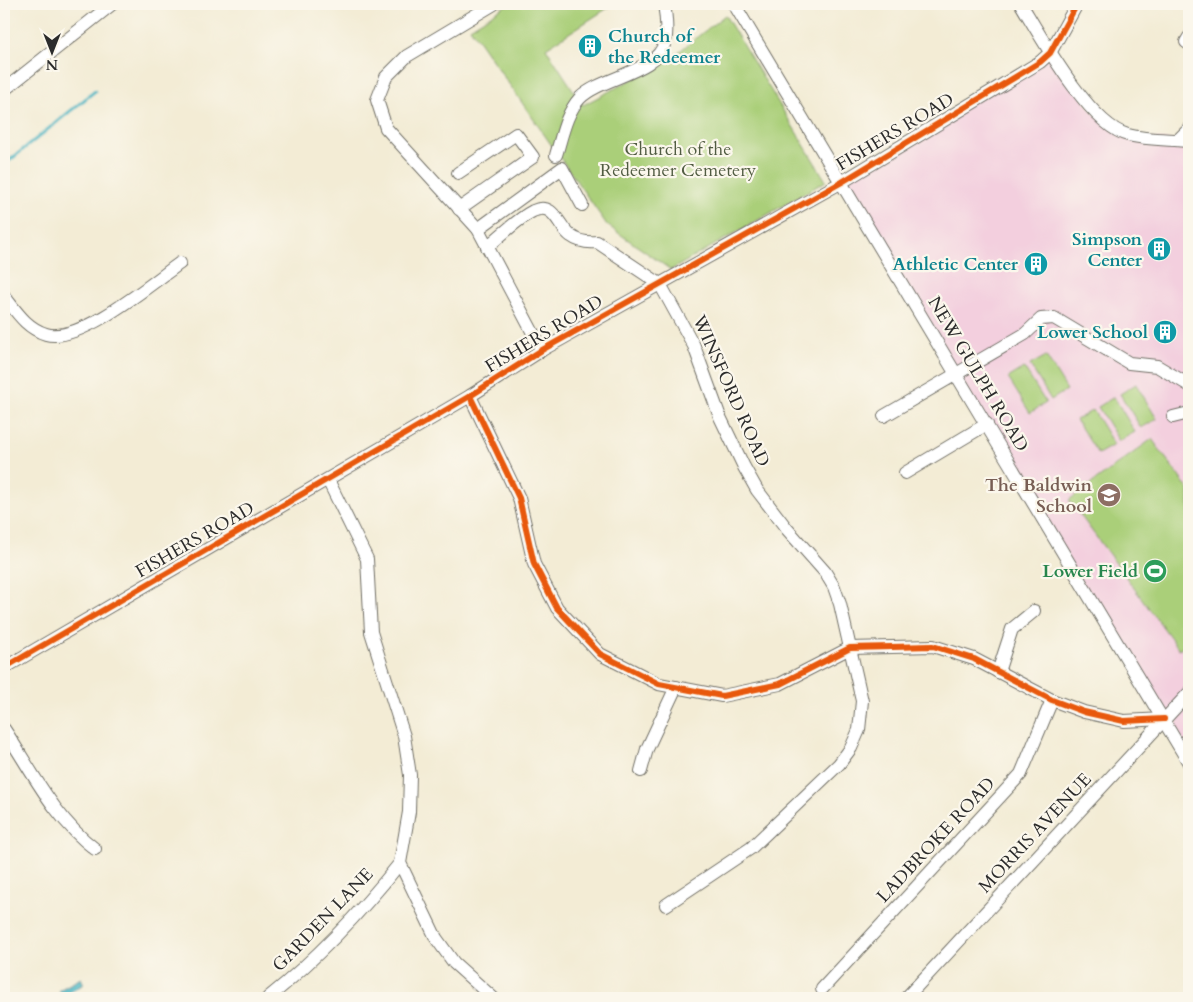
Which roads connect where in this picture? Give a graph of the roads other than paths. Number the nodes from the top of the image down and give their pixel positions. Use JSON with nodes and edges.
{"nodes":[{"id":1,"x":112,"y":4,"type":"edge"},
{"id":2,"x":494,"y":4,"type":"edge"},
{"id":3,"x":664,"y":4,"type":"edge"},
{"id":4,"x":734,"y":4,"type":"edge"},
{"id":5,"x":1021,"y":4,"type":"edge"},
{"id":6,"x":1077,"y":4,"type":"edge"},
{"id":7,"x":1189,"y":37,"type":"edge"},
{"id":8,"x":1189,"y":44,"type":"edge"},
{"id":9,"x":1050,"y":53,"type":"junction"},
{"id":10,"x":4,"y":90,"type":"edge"},
{"id":11,"x":1189,"y":129,"type":"edge"},
{"id":12,"x":1184,"y":140,"type":"edge"},
{"id":13,"x":556,"y":155,"type":"junction"},
{"id":14,"x":533,"y":157,"type":"junction"},
{"id":15,"x":562,"y":168,"type":"junction"},
{"id":16,"x":458,"y":173,"type":"dead end"},
{"id":17,"x":842,"y":182,"type":"junction"},
{"id":18,"x":582,"y":205,"type":"dead end"},
{"id":19,"x":459,"y":208,"type":"junction"},
{"id":20,"x":478,"y":229,"type":"junction"},
{"id":21,"x":487,"y":247,"type":"junction"},
{"id":22,"x":180,"y":263,"type":"dead end"},
{"id":23,"x":660,"y":284,"type":"junction"},
{"id":24,"x":4,"y":296,"type":"edge"},
{"id":25,"x":542,"y":350,"type":"junction"},
{"id":26,"x":958,"y":374,"type":"junction"},
{"id":27,"x":1189,"y":385,"type":"edge"},
{"id":28,"x":470,"y":396,"type":"junction"},
{"id":29,"x":1189,"y":412,"type":"edge"},
{"id":30,"x":884,"y":416,"type":"dead end"},
{"id":31,"x":1173,"y":417,"type":"dead end"},
{"id":32,"x":988,"y":424,"type":"junction"},
{"id":33,"x":905,"y":473,"type":"dead end"},
{"id":34,"x":328,"y":480,"type":"junction"},
{"id":35,"x":1034,"y":611,"type":"dead end"},
{"id":36,"x":850,"y":648,"type":"junction"},
{"id":37,"x":4,"y":668,"type":"edge"},
{"id":38,"x":998,"y":672,"type":"junction"},
{"id":39,"x":676,"y":687,"type":"junction"},
{"id":40,"x":1189,"y":693,"type":"edge"},
{"id":41,"x":1052,"y":700,"type":"junction"},
{"id":42,"x":1164,"y":719,"type":"junction"},
{"id":43,"x":4,"y":728,"type":"edge"},
{"id":44,"x":1189,"y":763,"type":"edge"},
{"id":45,"x":641,"y":771,"type":"dead end"},
{"id":46,"x":95,"y":849,"type":"dead end"},
{"id":47,"x":400,"y":864,"type":"junction"},
{"id":48,"x":666,"y":906,"type":"dead end"},
{"id":49,"x":822,"y":989,"type":"dead end"},
{"id":50,"x":268,"y":998,"type":"edge"},
{"id":51,"x":493,"y":998,"type":"edge"},
{"id":52,"x":906,"y":998,"type":"edge"}],
"edges":[{"from":1,"to":10,"type":"street"},
{"from":2,"to":19,"type":"street"},
{"from":3,"to":13,"type":"street"},
{"from":4,"to":17,"type":"street","name":"NEW GULPH ROAD"},
{"from":5,"to":9,"type":"street"},
{"from":6,"to":9,"type":"street","name":"FISHERS ROAD"},
{"from":7,"to":8,"type":"street"},
{"from":9,"to":12,"type":"street"},
{"from":9,"to":17,"type":"street","name":"FISHERS ROAD"},
{"from":11,"to":12,"type":"street"},
{"from":13,"to":14,"type":"street"},
{"from":13,"to":15,"type":"street"},
{"from":14,"to":16,"type":"street"},
{"from":14,"to":19,"type":"street"},
{"from":15,"to":18,"type":"street"},
{"from":15,"to":20,"type":"street"},
{"from":17,"to":23,"type":"street","name":"FISHERS ROAD"},
{"from":17,"to":26,"type":"street","name":"NEW GULPH ROAD"},
{"from":19,"to":20,"type":"street"},
{"from":20,"to":21,"type":"street"},
{"from":21,"to":23,"type":"street"},
{"from":21,"to":25,"type":"street"},
{"from":22,"to":24,"type":"street"},
{"from":23,"to":25,"type":"street","name":"FISHERS ROAD"},
{"from":23,"to":36,"type":"street","name":"WINSFORD ROAD"},
{"from":25,"to":28,"type":"street","name":"FISHERS ROAD"},
{"from":26,"to":27,"type":"street"},
{"from":26,"to":30,"type":"street"},
{"from":26,"to":32,"type":"street","name":"NEW GULPH ROAD"},
{"from":28,"to":34,"type":"street","name":"FISHERS ROAD"},
{"from":28,"to":39,"type":"street"},
{"from":29,"to":31,"type":"street"},
{"from":32,"to":33,"type":"street"},
{"from":32,"to":42,"type":"street","name":"NEW GULPH ROAD"},
{"from":34,"to":37,"type":"street","name":"FISHERS ROAD"},
{"from":34,"to":47,"type":"street"},
{"from":35,"to":38,"type":"street"},
{"from":36,"to":38,"type":"street"},
{"from":36,"to":39,"type":"street"},
{"from":36,"to":48,"type":"street","name":"WINSFORD ROAD"},
{"from":38,"to":41,"type":"street"},
{"from":39,"to":45,"type":"street"},
{"from":40,"to":42,"type":"street","name":"MORRIS AVENUE"},
{"from":41,"to":42,"type":"street"},
{"from":41,"to":49,"type":"street","name":"LADBROKE ROAD"},
{"from":42,"to":44,"type":"street","name":"NEW GULPH ROAD"},
{"from":42,"to":52,"type":"street","name":"MORRIS AVENUE"},
{"from":43,"to":46,"type":"street"},
{"from":47,"to":50,"type":"street","name":"GARDEN LANE"},
{"from":47,"to":51,"type":"street"}]}
